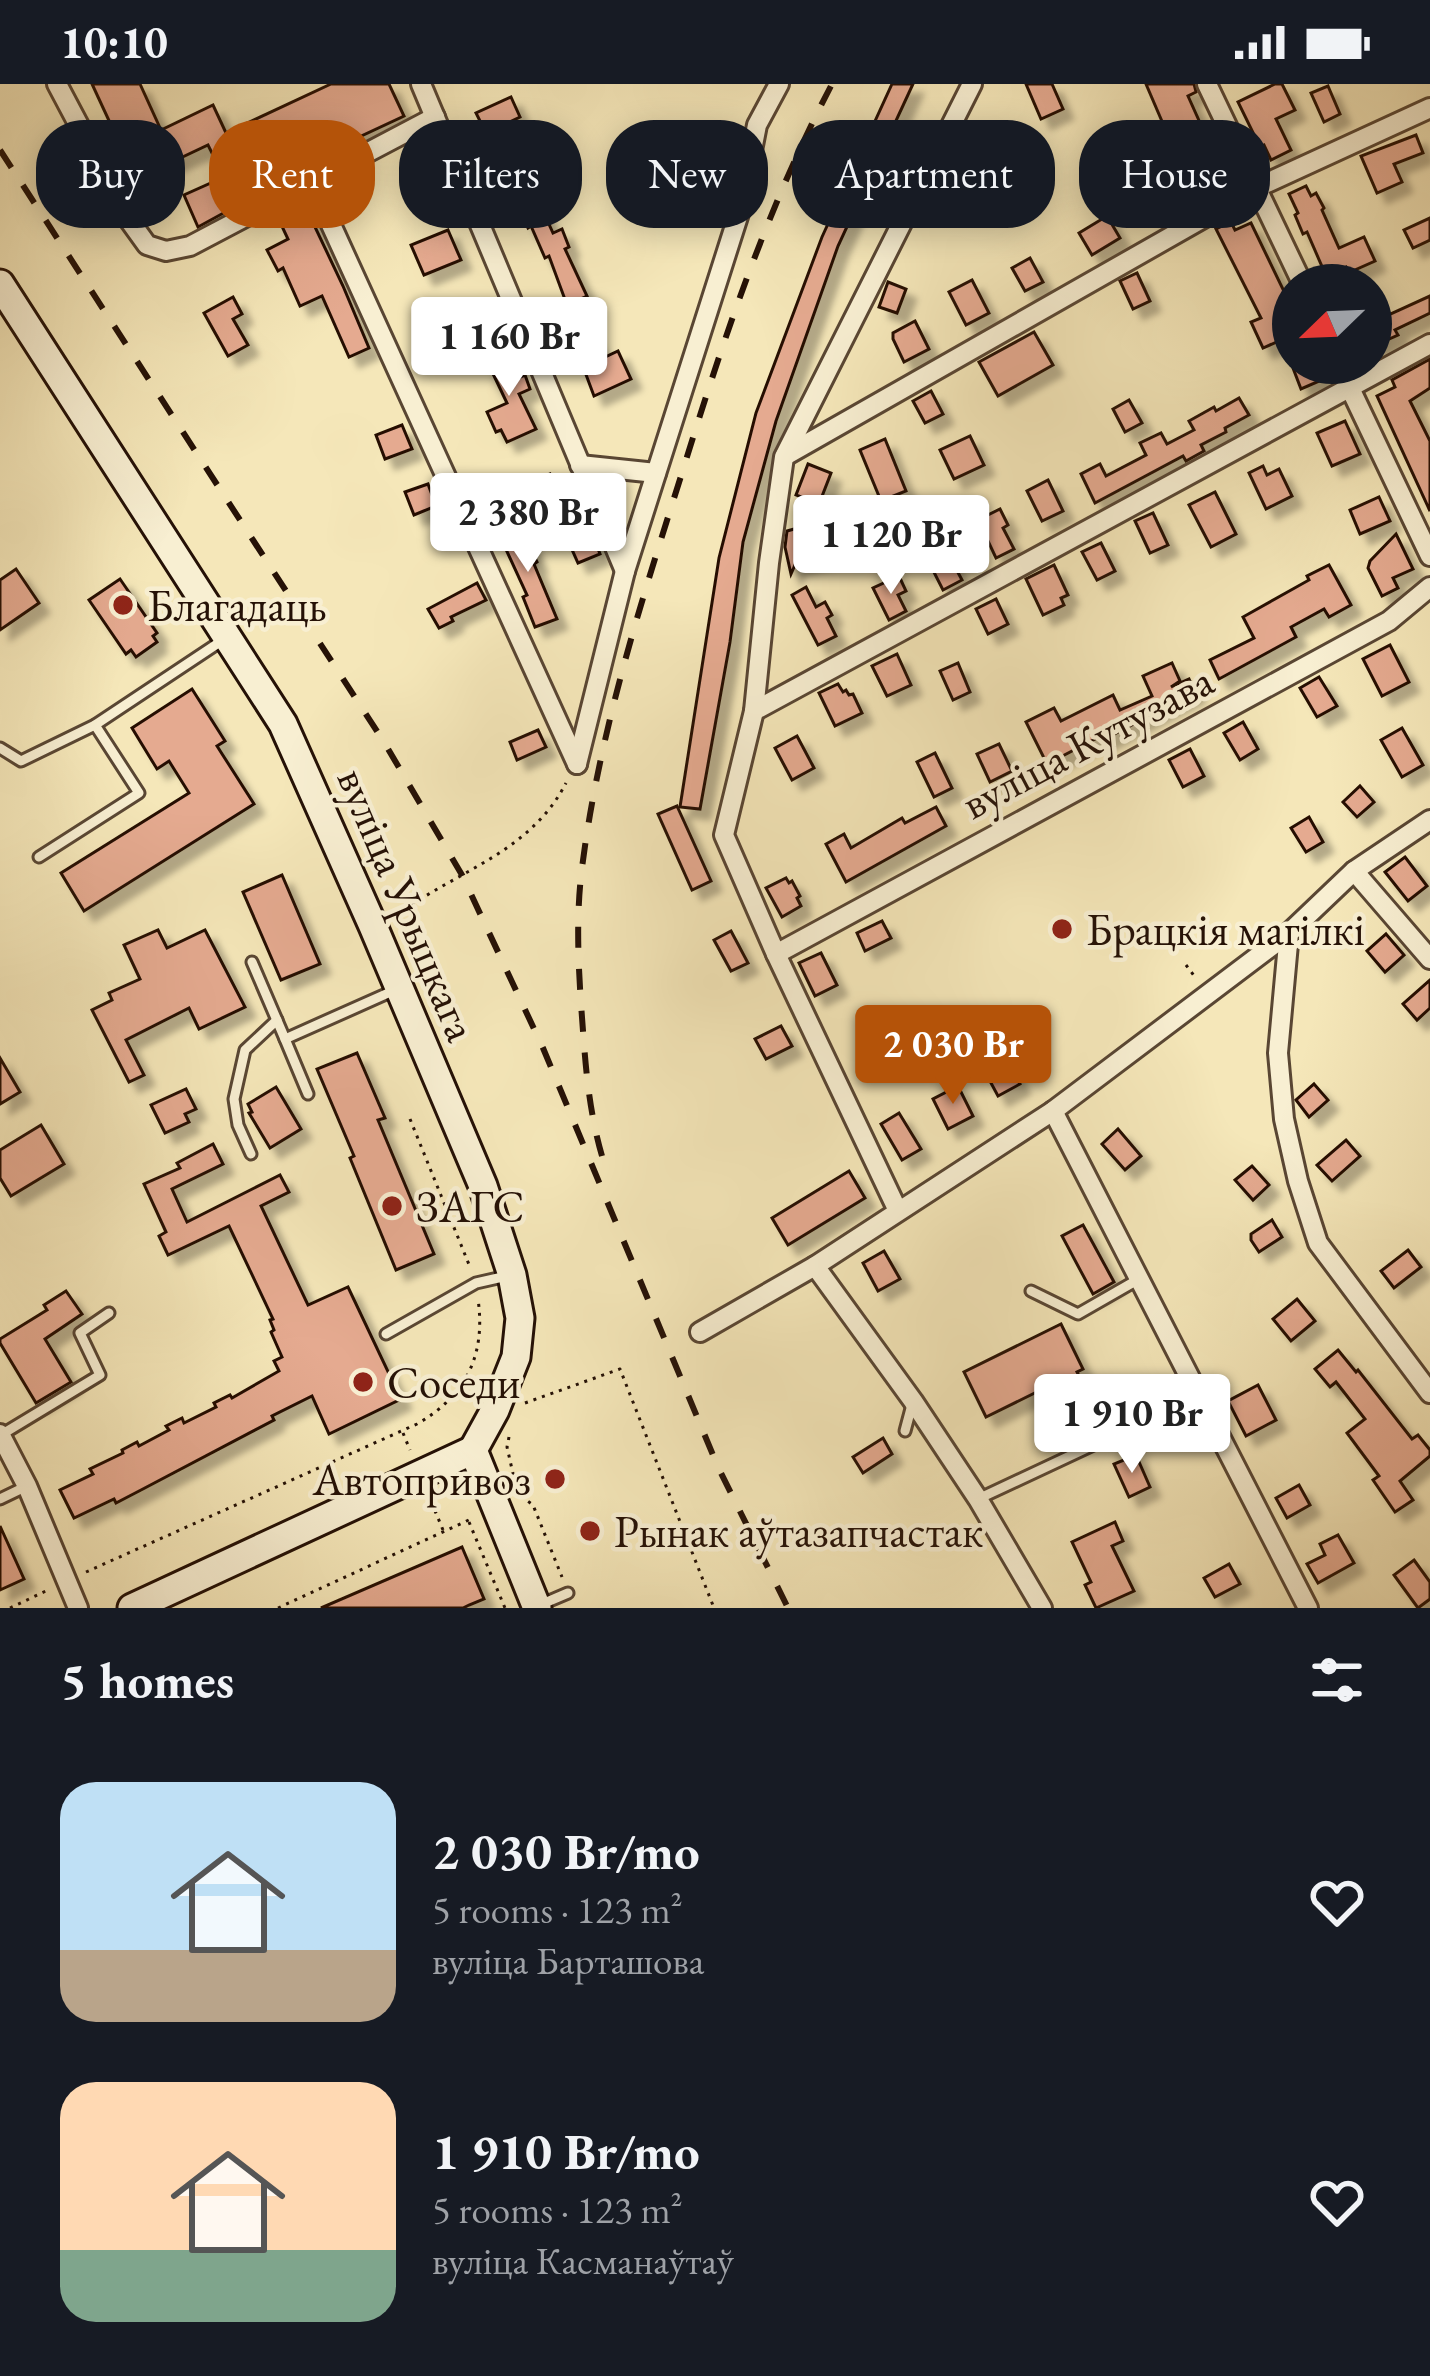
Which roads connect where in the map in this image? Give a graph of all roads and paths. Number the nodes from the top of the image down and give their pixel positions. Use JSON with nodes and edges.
{"nodes":[{"id":1,"x":57,"y":84,"type":"edge"},
{"id":2,"x":421,"y":84,"type":"edge"},
{"id":3,"x":779,"y":84,"type":"edge"},
{"id":4,"x":972,"y":84,"type":"edge"},
{"id":5,"x":1207,"y":84,"type":"edge"},
{"id":6,"x":1430,"y":108,"type":"edge"},
{"id":7,"x":435,"y":116,"type":"junction"},
{"id":8,"x":1225,"y":120,"type":"edge"},
{"id":9,"x":375,"y":149,"type":"edge"},
{"id":10,"x":1270,"y":182,"type":"edge"},
{"id":11,"x":1270,"y":214,"type":"edge"},
{"id":12,"x":225,"y":228,"type":"edge"},
{"id":13,"x":333,"y":228,"type":"edge"},
{"id":14,"x":1188,"y":228,"type":"edge"},
{"id":15,"x":1293,"y":264,"type":"edge"},
{"id":16,"x":1,"y":287,"type":"edge"},
{"id":17,"x":1430,"y":344,"type":"edge"},
{"id":18,"x":1348,"y":384,"type":"edge"},
{"id":19,"x":1350,"y":389,"type":"junction"},
{"id":20,"x":784,"y":457,"type":"junction"},
{"id":21,"x":580,"y":465,"type":"junction"},
{"id":22,"x":656,"y":473,"type":"junction"},
{"id":23,"x":1430,"y":556,"type":"edge"},
{"id":24,"x":625,"y":572,"type":"junction"},
{"id":25,"x":1430,"y":587,"type":"edge"},
{"id":26,"x":228,"y":636,"type":"junction"},
{"id":27,"x":754,"y":711,"type":"junction"},
{"id":28,"x":94,"y":725,"type":"junction"},
{"id":29,"x":0,"y":748,"type":"edge"},
{"id":30,"x":577,"y":764,"type":"junction"},
{"id":31,"x":1430,"y":820,"type":"edge"},
{"id":32,"x":39,"y":856,"type":"dead end"},
{"id":33,"x":1354,"y":871,"type":"junction"},
{"id":34,"x":374,"y":926,"type":"junction"},
{"id":35,"x":1288,"y":933,"type":"junction"},
{"id":36,"x":776,"y":954,"type":"junction"},
{"id":37,"x":1430,"y":959,"type":"edge"},
{"id":38,"x":252,"y":962,"type":"dead end"},
{"id":39,"x":400,"y":987,"type":"junction"},
{"id":40,"x":277,"y":1020,"type":"junction"},
{"id":41,"x":285,"y":1039,"type":"junction"},
{"id":42,"x":308,"y":1094,"type":"dead end"},
{"id":43,"x":1053,"y":1112,"type":"junction"},
{"id":44,"x":251,"y":1154,"type":"dead end"},
{"id":45,"x":898,"y":1210,"type":"junction"},
{"id":46,"x":815,"y":1266,"type":"junction"},
{"id":47,"x":512,"y":1274,"type":"junction"},
{"id":48,"x":1139,"y":1279,"type":"junction"},
{"id":49,"x":1031,"y":1291,"type":"dead end"},
{"id":50,"x":109,"y":1312,"type":"dead end"},
{"id":51,"x":700,"y":1332,"type":"dead end"},
{"id":52,"x":386,"y":1334,"type":"dead end"},
{"id":53,"x":1430,"y":1393,"type":"edge"},
{"id":54,"x":1200,"y":1395,"type":"junction"},
{"id":55,"x":913,"y":1401,"type":"junction"},
{"id":56,"x":525,"y":1403,"type":"dead end"},
{"id":57,"x":510,"y":1430,"type":"dead end"},
{"id":58,"x":905,"y":1431,"type":"dead end"},
{"id":59,"x":0,"y":1434,"type":"edge"},
{"id":60,"x":410,"y":1450,"type":"dead end"},
{"id":61,"x":473,"y":1450,"type":"junction"},
{"id":62,"x":27,"y":1486,"type":"junction"},
{"id":63,"x":428,"y":1493,"type":"dead end"},
{"id":64,"x":519,"y":1495,"type":"junction"},
{"id":65,"x":0,"y":1498,"type":"edge"},
{"id":66,"x":978,"y":1499,"type":"junction"},
{"id":67,"x":509,"y":1501,"type":"dead end"},
{"id":68,"x":485,"y":1512,"type":"dead end"},
{"id":69,"x":468,"y":1520,"type":"junction"},
{"id":70,"x":443,"y":1531,"type":"junction"},
{"id":71,"x":67,"y":1581,"type":"junction"},
{"id":72,"x":568,"y":1593,"type":"joint"},
{"id":73,"x":26,"y":1600,"type":"junction"},
{"id":74,"x":10,"y":1608,"type":"edge"},
{"id":75,"x":29,"y":1608,"type":"edge"},
{"id":76,"x":78,"y":1608,"type":"edge"},
{"id":77,"x":132,"y":1608,"type":"edge"},
{"id":78,"x":278,"y":1608,"type":"edge"},
{"id":79,"x":505,"y":1608,"type":"edge"},
{"id":80,"x":536,"y":1608,"type":"edge"},
{"id":81,"x":714,"y":1608,"type":"edge"},
{"id":82,"x":1042,"y":1608,"type":"edge"},
{"id":83,"x":1308,"y":1608,"type":"edge"}],
"edges":[{"from":1,"to":12,"type":"street"},
{"from":2,"to":7,"type":"street"},
{"from":3,"to":22,"type":"street"},
{"from":4,"to":20,"type":"street"},
{"from":5,"to":8,"type":"street"},
{"from":6,"to":10,"type":"street"},
{"from":7,"to":9,"type":"street"},
{"from":7,"to":21,"type":"street"},
{"from":11,"to":15,"type":"street"},
{"from":13,"to":30,"type":"street"},
{"from":14,"to":20,"type":"street"},
{"from":16,"to":26,"type":"main road","name":"вуліца Урыцкага"},
{"from":17,"to":19,"type":"street"},
{"from":18,"to":19,"type":"street"},
{"from":19,"to":23,"type":"street"},
{"from":19,"to":27,"type":"street"},
{"from":20,"to":27,"type":"street"},
{"from":21,"to":22,"type":"street"},
{"from":21,"to":24,"type":"street"},
{"from":22,"to":24,"type":"street"},
{"from":24,"to":30,"type":"street"},
{"from":25,"to":36,"type":"street","name":"вуліца Кутузава"},
{"from":26,"to":28,"type":"lane"},
{"from":26,"to":34,"type":"main road","name":"вуліца Урыцкага"},
{"from":27,"to":36,"type":"street"},
{"from":28,"to":29,"type":"lane"},
{"from":28,"to":32,"type":"lane"},
{"from":30,"to":34,"type":"path"},
{"from":31,"to":33,"type":"street"},
{"from":33,"to":35,"type":"street"},
{"from":33,"to":37,"type":"street"},
{"from":34,"to":39,"type":"main road","name":"вуліца Урыцкага"},
{"from":35,"to":43,"type":"street"},
{"from":35,"to":53,"type":"street"},
{"from":36,"to":45,"type":"street"},
{"from":38,"to":40,"type":"lane"},
{"from":39,"to":41,"type":"lane"},
{"from":39,"to":47,"type":"main road","name":"вуліца Урыцкага"},
{"from":40,"to":41,"type":"lane"},
{"from":40,"to":44,"type":"lane"},
{"from":41,"to":42,"type":"lane"},
{"from":43,"to":45,"type":"street"},
{"from":43,"to":48,"type":"street"},
{"from":45,"to":46,"type":"street"},
{"from":46,"to":51,"type":"street"},
{"from":46,"to":55,"type":"street"},
{"from":47,"to":52,"type":"lane"},
{"from":47,"to":61,"type":"main road","name":"вуліца Урыцкага"},
{"from":48,"to":49,"type":"lane"},
{"from":48,"to":54,"type":"street"},
{"from":50,"to":59,"type":"lane"},
{"from":54,"to":66,"type":"lane"},
{"from":54,"to":83,"type":"street"},
{"from":55,"to":58,"type":"lane"},
{"from":55,"to":66,"type":"street"},
{"from":56,"to":81,"type":"path"},
{"from":57,"to":64,"type":"path"},
{"from":59,"to":62,"type":"street"},
{"from":60,"to":71,"type":"path"},
{"from":61,"to":77,"type":"main road"},
{"from":61,"to":80,"type":"main road"},
{"from":62,"to":65,"type":"lane"},
{"from":62,"to":71,"type":"street"},
{"from":63,"to":70,"type":"path"},
{"from":64,"to":67,"type":"path"},
{"from":64,"to":72,"type":"path"},
{"from":66,"to":82,"type":"street"},
{"from":68,"to":69,"type":"path"},
{"from":69,"to":70,"type":"path"},
{"from":69,"to":79,"type":"path"},
{"from":70,"to":78,"type":"path"},
{"from":71,"to":73,"type":"path"},
{"from":71,"to":76,"type":"street"},
{"from":72,"to":80,"type":"lane"},
{"from":73,"to":74,"type":"path"},
{"from":73,"to":75,"type":"path"}]}
